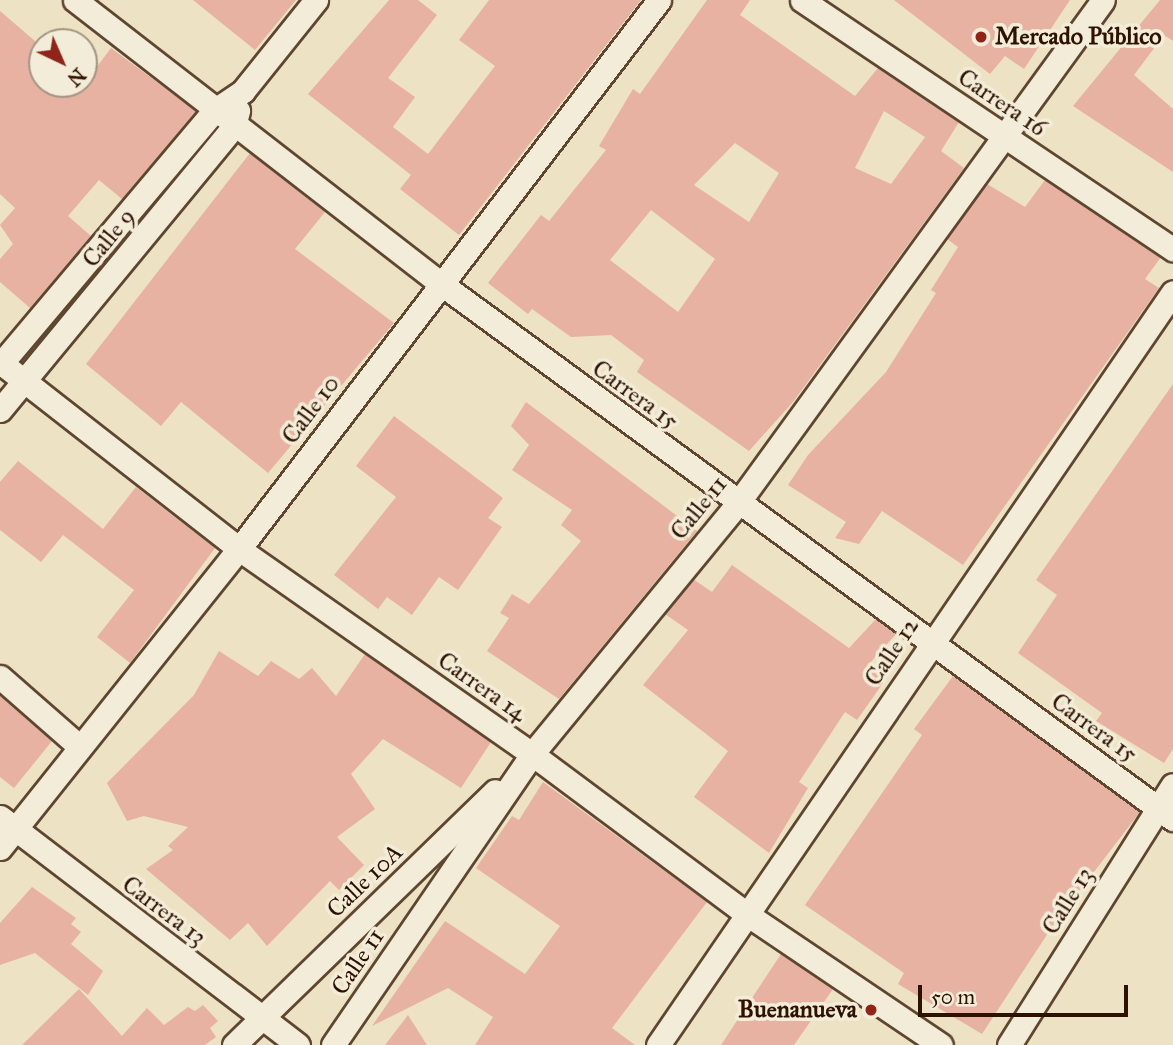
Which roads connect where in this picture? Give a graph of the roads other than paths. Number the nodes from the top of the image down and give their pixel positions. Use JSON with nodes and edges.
{"nodes":[{"id":1,"x":75,"y":0,"type":"edge"},
{"id":2,"x":316,"y":0,"type":"edge"},
{"id":3,"x":659,"y":0,"type":"edge"},
{"id":4,"x":802,"y":0,"type":"edge"},
{"id":5,"x":1103,"y":0,"type":"edge"},
{"id":6,"x":243,"y":91,"type":"junction"},
{"id":7,"x":215,"y":110,"type":"junction"},
{"id":8,"x":234,"y":126,"type":"junction"},
{"id":9,"x":1005,"y":136,"type":"junction"},
{"id":10,"x":1173,"y":249,"type":"edge"},
{"id":11,"x":440,"y":283,"type":"junction"},
{"id":12,"x":1173,"y":292,"type":"edge"},
{"id":13,"x":1,"y":364,"type":"edge"},
{"id":14,"x":26,"y":382,"type":"junction"},
{"id":15,"x":0,"y":410,"type":"edge"},
{"id":16,"x":738,"y":503,"type":"junction"},
{"id":17,"x":239,"y":549,"type":"junction"},
{"id":18,"x":931,"y":641,"type":"junction"},
{"id":19,"x":0,"y":677,"type":"edge"},
{"id":20,"x":80,"y":747,"type":"junction"},
{"id":21,"x":532,"y":754,"type":"junction"},
{"id":22,"x":1173,"y":785,"type":"edge"},
{"id":23,"x":1165,"y":814,"type":"edge"},
{"id":24,"x":7,"y":823,"type":"edge"},
{"id":25,"x":0,"y":848,"type":"edge"},
{"id":26,"x":745,"y":912,"type":"junction"},
{"id":27,"x":262,"y":1018,"type":"junction"},
{"id":28,"x":234,"y":1045,"type":"edge"},
{"id":29,"x":298,"y":1045,"type":"edge"},
{"id":30,"x":333,"y":1045,"type":"edge"},
{"id":31,"x":658,"y":1045,"type":"edge"},
{"id":32,"x":941,"y":1045,"type":"edge"},
{"id":33,"x":1009,"y":1045,"type":"edge"}],
"edges":[{"from":1,"to":7,"type":"street","name":"Carrera 15"},
{"from":2,"to":6,"type":"street","name":"Calle 9"},
{"from":3,"to":11,"type":"street","name":"Calle 10"},
{"from":4,"to":9,"type":"street","name":"Carrera 16"},
{"from":5,"to":9,"type":"street","name":"Calle 11"},
{"from":6,"to":7,"type":"street","name":"Calle 9"},
{"from":6,"to":8,"type":"street","name":"Calle 9"},
{"from":7,"to":8,"type":"street","name":"Carrera 15"},
{"from":7,"to":13,"type":"street","name":"Calle 9"},
{"from":8,"to":11,"type":"street","name":"Carrera 15"},
{"from":8,"to":14,"type":"street","name":"Calle 9"},
{"from":9,"to":10,"type":"street","name":"Carrera 16"},
{"from":9,"to":16,"type":"street","name":"Calle 11"},
{"from":11,"to":16,"type":"street","name":"Carrera 15"},
{"from":11,"to":17,"type":"street","name":"Calle 10"},
{"from":12,"to":18,"type":"street","name":"Calle 12"},
{"from":13,"to":14,"type":"street","name":"Carrera 14"},
{"from":14,"to":15,"type":"street","name":"Calle 9"},
{"from":14,"to":17,"type":"street","name":"Carrera 14"},
{"from":16,"to":18,"type":"street","name":"Carrera 15"},
{"from":16,"to":21,"type":"street","name":"Calle 11"},
{"from":17,"to":20,"type":"street","name":"Calle 10"},
{"from":17,"to":21,"type":"street","name":"Carrera 14"},
{"from":18,"to":23,"type":"street","name":"Carrera 15"},
{"from":18,"to":26,"type":"street","name":"Calle 12"},
{"from":19,"to":20,"type":"street"},
{"from":20,"to":24,"type":"street","name":"Calle 10"},
{"from":21,"to":26,"type":"street","name":"Carrera 14"},
{"from":21,"to":27,"type":"street","name":"Calle 10A"},
{"from":21,"to":30,"type":"street","name":"Calle 11"},
{"from":22,"to":23,"type":"street","name":"Calle 13"},
{"from":23,"to":33,"type":"street","name":"Calle 13"},
{"from":24,"to":25,"type":"street","name":"Calle 10"},
{"from":24,"to":27,"type":"street","name":"Carrera 13"},
{"from":26,"to":31,"type":"street","name":"Calle 12"},
{"from":26,"to":32,"type":"street","name":"Carrera 14"},
{"from":27,"to":28,"type":"street","name":"Calle 10A"},
{"from":27,"to":29,"type":"street","name":"Carrera 13"}]}
